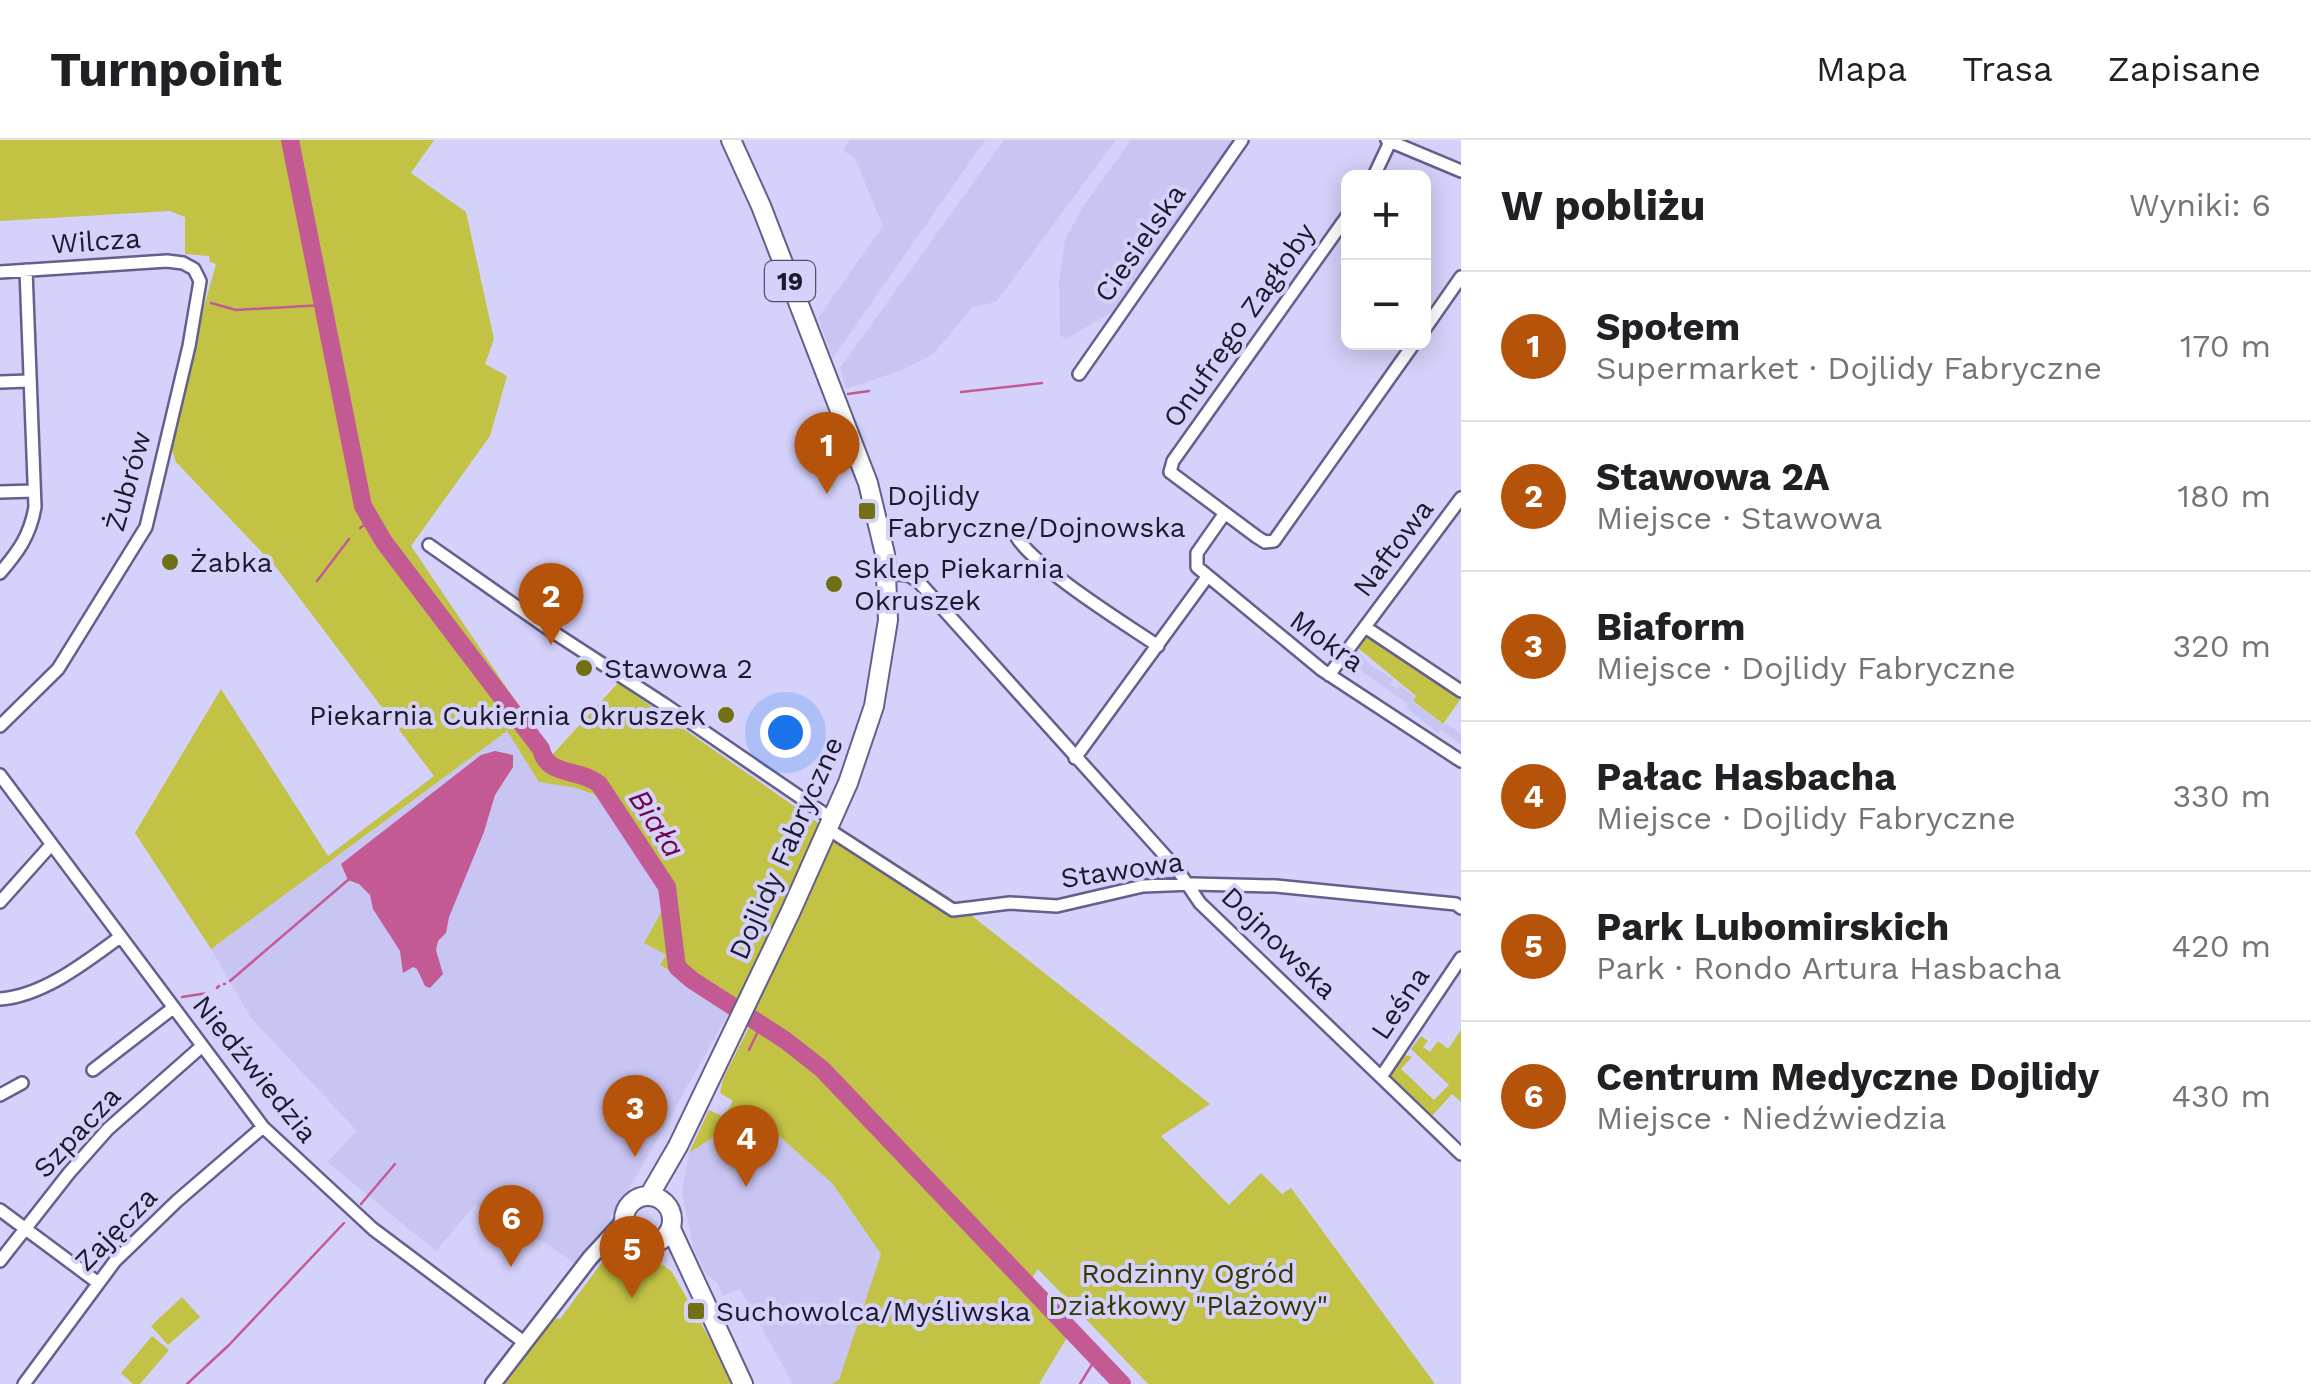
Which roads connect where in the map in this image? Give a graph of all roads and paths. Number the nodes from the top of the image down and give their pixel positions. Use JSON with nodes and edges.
{"nodes":[{"id":1,"x":718,"y":140,"type":"edge"},
{"id":2,"x":731,"y":140,"type":"edge"},
{"id":3,"x":1242,"y":140,"type":"edge"},
{"id":4,"x":1388,"y":141,"type":"edge"},
{"id":5,"x":1376,"y":170,"type":"edge"},
{"id":6,"x":1461,"y":171,"type":"edge"},
{"id":7,"x":748,"y":176,"type":"junction"},
{"id":8,"x":1341,"y":225,"type":"edge"},
{"id":9,"x":194,"y":269,"type":"joint"},
{"id":10,"x":26,"y":270,"type":"junction"},
{"id":11,"x":0,"y":272,"type":"edge"},
{"id":12,"x":1461,"y":277,"type":"edge"},
{"id":13,"x":1431,"y":320,"type":"edge"},
{"id":14,"x":1409,"y":350,"type":"edge"},
{"id":15,"x":1079,"y":374,"type":"dead end"},
{"id":16,"x":30,"y":381,"type":"junction"},
{"id":17,"x":0,"y":382,"type":"edge"},
{"id":18,"x":34,"y":491,"type":"junction"},
{"id":19,"x":0,"y":492,"type":"edge"},
{"id":20,"x":1461,"y":498,"type":"edge"},
{"id":21,"x":1225,"y":514,"type":"junction"},
{"id":22,"x":1016,"y":536,"type":"dead end"},
{"id":23,"x":429,"y":545,"type":"dead end"},
{"id":24,"x":887,"y":572,"type":"junction"},
{"id":25,"x":0,"y":573,"type":"edge"},
{"id":26,"x":1206,"y":576,"type":"junction"},
{"id":27,"x":1365,"y":627,"type":"junction"},
{"id":28,"x":1158,"y":646,"type":"junction"},
{"id":29,"x":1329,"y":675,"type":"junction"},
{"id":30,"x":1461,"y":692,"type":"edge"},
{"id":31,"x":0,"y":726,"type":"edge"},
{"id":32,"x":1075,"y":758,"type":"junction"},
{"id":33,"x":1461,"y":761,"type":"edge"},
{"id":34,"x":0,"y":775,"type":"edge"},
{"id":35,"x":830,"y":824,"type":"junction"},
{"id":36,"x":51,"y":845,"type":"junction"},
{"id":37,"x":1188,"y":885,"type":"junction"},
{"id":38,"x":0,"y":902,"type":"edge"},
{"id":39,"x":1461,"y":908,"type":"edge"},
{"id":40,"x":120,"y":937,"type":"junction"},
{"id":41,"x":1461,"y":958,"type":"edge"},
{"id":42,"x":0,"y":999,"type":"edge"},
{"id":43,"x":173,"y":1008,"type":"junction"},
{"id":44,"x":202,"y":1047,"type":"junction"},
{"id":45,"x":93,"y":1070,"type":"dead end"},
{"id":46,"x":1381,"y":1076,"type":"junction"},
{"id":47,"x":22,"y":1084,"type":"dead end"},
{"id":48,"x":0,"y":1096,"type":"edge"},
{"id":49,"x":264,"y":1128,"type":"junction"},
{"id":50,"x":1461,"y":1154,"type":"edge"},
{"id":51,"x":657,"y":1199,"type":"junction"},
{"id":52,"x":0,"y":1210,"type":"edge"},
{"id":53,"x":624,"y":1221,"type":"junction"},
{"id":54,"x":671,"y":1229,"type":"junction"},
{"id":55,"x":24,"y":1230,"type":"junction"},
{"id":56,"x":633,"y":1239,"type":"junction"},
{"id":57,"x":657,"y":1243,"type":"junction"},
{"id":58,"x":594,"y":1253,"type":"junction"},
{"id":59,"x":0,"y":1261,"type":"edge"},
{"id":60,"x":690,"y":1274,"type":"junction"},
{"id":61,"x":96,"y":1282,"type":"junction"},
{"id":62,"x":524,"y":1343,"type":"junction"},
{"id":63,"x":24,"y":1384,"type":"edge"},
{"id":64,"x":493,"y":1384,"type":"edge"},
{"id":65,"x":742,"y":1384,"type":"edge"}],
"edges":[{"from":1,"to":7,"type":"highway","number":"19"},
{"from":2,"to":7,"type":"highway","number":"19"},
{"from":3,"to":15,"type":"street","name":"Ciesielska"},
{"from":4,"to":5,"type":"street"},
{"from":4,"to":6,"type":"street"},
{"from":7,"to":24,"type":"highway","name":"Dojlidy Fabryczne","number":"19"},
{"from":8,"to":21,"type":"street","name":"Onufrego Zagłoby"},
{"from":9,"to":10,"type":"street","name":"Wilcza"},
{"from":9,"to":31,"type":"street","name":"Żubrów"},
{"from":10,"to":11,"type":"street","name":"Wilcza"},
{"from":10,"to":16,"type":"street"},
{"from":12,"to":13,"type":"street"},
{"from":14,"to":21,"type":"street"},
{"from":16,"to":17,"type":"street"},
{"from":16,"to":18,"type":"street"},
{"from":18,"to":19,"type":"street"},
{"from":18,"to":25,"type":"street"},
{"from":20,"to":27,"type":"street","name":"Naftowa"},
{"from":21,"to":26,"type":"street"},
{"from":22,"to":28,"type":"street"},
{"from":23,"to":35,"type":"street","name":"Stawowa"},
{"from":24,"to":32,"type":"street","name":"Dojnowska"},
{"from":24,"to":35,"type":"highway","name":"Dojlidy Fabryczne","number":"19"},
{"from":26,"to":28,"type":"street"},
{"from":26,"to":29,"type":"street","name":"Mokra"},
{"from":27,"to":29,"type":"street","name":"Naftowa"},
{"from":27,"to":30,"type":"street"},
{"from":28,"to":32,"type":"street"},
{"from":29,"to":33,"type":"street","name":"Mokra"},
{"from":32,"to":37,"type":"street","name":"Dojnowska"},
{"from":34,"to":36,"type":"street","name":"Niedźwiedzia"},
{"from":35,"to":37,"type":"street","name":"Stawowa"},
{"from":35,"to":51,"type":"highway","name":"Dojlidy Fabryczne","number":"19"},
{"from":36,"to":38,"type":"street"},
{"from":36,"to":40,"type":"street","name":"Niedźwiedzia"},
{"from":37,"to":39,"type":"street","name":"Stawowa"},
{"from":37,"to":46,"type":"street","name":"Dojnowska"},
{"from":40,"to":42,"type":"street"},
{"from":40,"to":43,"type":"street","name":"Niedźwiedzia"},
{"from":41,"to":46,"type":"street","name":"Leśna"},
{"from":43,"to":44,"type":"street","name":"Niedźwiedzia"},
{"from":43,"to":45,"type":"street"},
{"from":44,"to":49,"type":"street","name":"Niedźwiedzia"},
{"from":44,"to":55,"type":"street","name":"Szpacza"},
{"from":46,"to":50,"type":"street","name":"Dojnowska"},
{"from":47,"to":48,"type":"street"},
{"from":49,"to":61,"type":"street","name":"Zajęcza"},
{"from":49,"to":62,"type":"street","name":"Niedźwiedzia"},
{"from":51,"to":53,"type":"highway"},
{"from":51,"to":54,"type":"highway","number":"19"},
{"from":52,"to":55,"type":"street"},
{"from":53,"to":56,"type":"highway"},
{"from":53,"to":58,"type":"street"},
{"from":54,"to":57,"type":"highway"},
{"from":54,"to":60,"type":"highway","number":"19"},
{"from":55,"to":59,"type":"street","name":"Szpacza"},
{"from":55,"to":61,"type":"street"},
{"from":56,"to":57,"type":"highway"},
{"from":56,"to":58,"type":"street"},
{"from":57,"to":60,"type":"highway","number":"19"},
{"from":58,"to":62,"type":"street"},
{"from":60,"to":65,"type":"highway","number":"19"},
{"from":61,"to":63,"type":"street","name":"Zajęcza"},
{"from":62,"to":64,"type":"street"}]}
